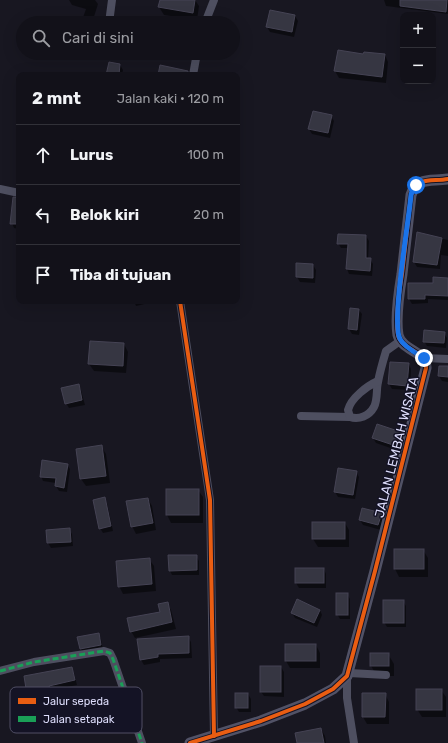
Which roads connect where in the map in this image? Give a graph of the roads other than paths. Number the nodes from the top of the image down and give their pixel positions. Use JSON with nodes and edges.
{"nodes":[{"id":1,"x":112,"y":0,"type":"edge"},
{"id":2,"x":214,"y":0,"type":"edge"},
{"id":3,"x":110,"y":16,"type":"edge"},
{"id":4,"x":208,"y":16,"type":"edge"},
{"id":5,"x":196,"y":60,"type":"edge"},
{"id":6,"x":194,"y":72,"type":"edge"},
{"id":7,"x":448,"y":179,"type":"edge"},
{"id":8,"x":0,"y":189,"type":"edge"},
{"id":9,"x":16,"y":192,"type":"edge"},
{"id":10,"x":180,"y":304,"type":"edge"},
{"id":11,"x":400,"y":340,"type":"junction"},
{"id":12,"x":424,"y":358,"type":"junction"},
{"id":13,"x":448,"y":359,"type":"edge"},
{"id":14,"x":378,"y":381,"type":"junction"},
{"id":15,"x":301,"y":416,"type":"dead end"},
{"id":16,"x":350,"y":416,"type":"junction"},
{"id":17,"x":0,"y":671,"type":"edge"},
{"id":18,"x":386,"y":675,"type":"dead end"},
{"id":19,"x":342,"y":680,"type":"junction"},
{"id":20,"x":124,"y":687,"type":"edge"},
{"id":21,"x":347,"y":698,"type":"junction"},
{"id":22,"x":139,"y":733,"type":"edge"},
{"id":23,"x":214,"y":736,"type":"junction"},
{"id":24,"x":142,"y":743,"type":"edge"},
{"id":25,"x":190,"y":743,"type":"edge"},
{"id":26,"x":354,"y":743,"type":"edge"}],
"edges":[{"from":1,"to":3,"type":"street"},
{"from":2,"to":4,"type":"street"},
{"from":5,"to":6,"type":"street"},
{"from":7,"to":11,"type":"street"},
{"from":8,"to":9,"type":"street"},
{"from":10,"to":23,"type":"street"},
{"from":11,"to":12,"type":"street"},
{"from":11,"to":14,"type":"street"},
{"from":12,"to":13,"type":"street"},
{"from":12,"to":19,"type":"street","name":"JALAN LEMBAH WISATA"},
{"from":14,"to":16,"type":"street"},
{"from":14,"to":16,"type":"street"},
{"from":15,"to":16,"type":"street"},
{"from":17,"to":20,"type":"street"},
{"from":18,"to":19,"type":"street"},
{"from":19,"to":21,"type":"street"},
{"from":19,"to":21,"type":"street"},
{"from":19,"to":23,"type":"street"},
{"from":21,"to":26,"type":"street"},
{"from":22,"to":24,"type":"street"},
{"from":23,"to":25,"type":"street"}]}
